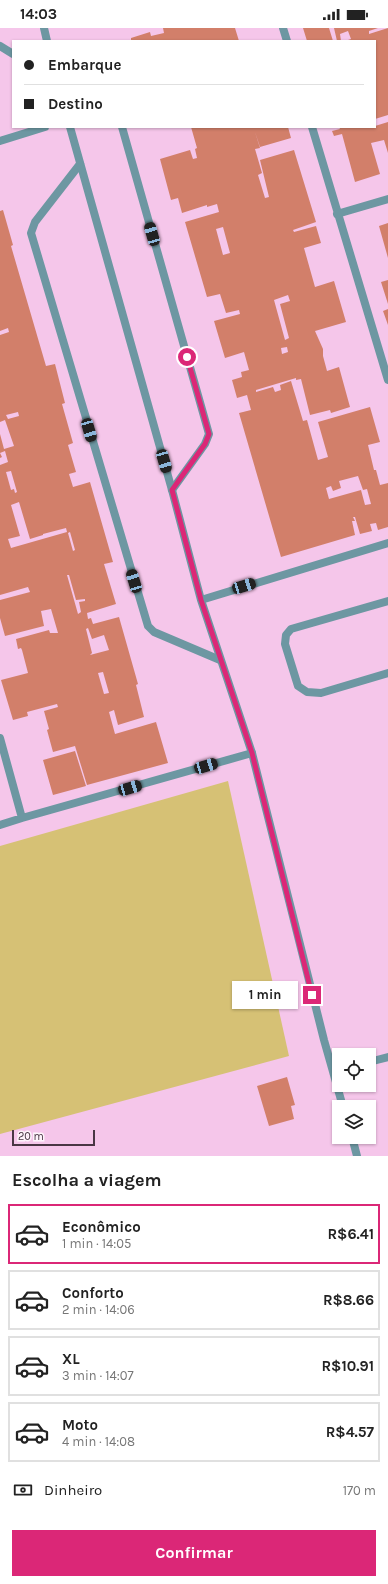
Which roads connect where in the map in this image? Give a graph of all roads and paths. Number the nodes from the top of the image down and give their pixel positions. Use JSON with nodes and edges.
{"nodes":[{"id":1,"x":44,"y":28,"type":"edge"},
{"id":2,"x":283,"y":28,"type":"edge"},
{"id":3,"x":47,"y":40,"type":"edge"},
{"id":4,"x":287,"y":40,"type":"edge"},
{"id":5,"x":0,"y":46,"type":"edge"},
{"id":6,"x":12,"y":53,"type":"edge"},
{"id":7,"x":42,"y":128,"type":"edge"},
{"id":8,"x":70,"y":128,"type":"edge"},
{"id":9,"x":122,"y":128,"type":"edge"},
{"id":10,"x":312,"y":128,"type":"edge"},
{"id":11,"x":0,"y":141,"type":"edge"},
{"id":12,"x":80,"y":164,"type":"junction"},
{"id":13,"x":388,"y":199,"type":"edge"},
{"id":14,"x":338,"y":214,"type":"junction"},
{"id":15,"x":386,"y":364,"type":"edge"},
{"id":16,"x":388,"y":380,"type":"edge"},
{"id":17,"x":172,"y":490,"type":"junction"},
{"id":18,"x":388,"y":543,"type":"edge"},
{"id":19,"x":201,"y":600,"type":"junction"},
{"id":20,"x":388,"y":601,"type":"edge"},
{"id":21,"x":220,"y":660,"type":"junction"},
{"id":22,"x":388,"y":673,"type":"edge"},
{"id":23,"x":0,"y":738,"type":"edge"},
{"id":24,"x":252,"y":753,"type":"junction"},
{"id":25,"x":22,"y":818,"type":"junction"},
{"id":26,"x":0,"y":825,"type":"edge"},
{"id":27,"x":388,"y":1057,"type":"edge"},
{"id":28,"x":376,"y":1060,"type":"edge"},
{"id":29,"x":332,"y":1061,"type":"edge"},
{"id":30,"x":354,"y":1144,"type":"edge"},
{"id":31,"x":357,"y":1156,"type":"edge"}],
"edges":[{"from":1,"to":3,"type":"street"},
{"from":2,"to":4,"type":"street"},
{"from":5,"to":6,"type":"street"},
{"from":7,"to":11,"type":"street"},
{"from":8,"to":12,"type":"street"},
{"from":9,"to":17,"type":"street"},
{"from":10,"to":14,"type":"street"},
{"from":12,"to":17,"type":"street"},
{"from":12,"to":21,"type":"street"},
{"from":13,"to":14,"type":"street"},
{"from":14,"to":15,"type":"street"},
{"from":15,"to":16,"type":"street"},
{"from":17,"to":19,"type":"street"},
{"from":18,"to":19,"type":"street"},
{"from":19,"to":21,"type":"street"},
{"from":20,"to":22,"type":"street"},
{"from":21,"to":24,"type":"street"},
{"from":23,"to":25,"type":"street"},
{"from":24,"to":25,"type":"street"},
{"from":24,"to":29,"type":"street"},
{"from":25,"to":26,"type":"street"},
{"from":27,"to":28,"type":"street"},
{"from":30,"to":31,"type":"street"}]}
